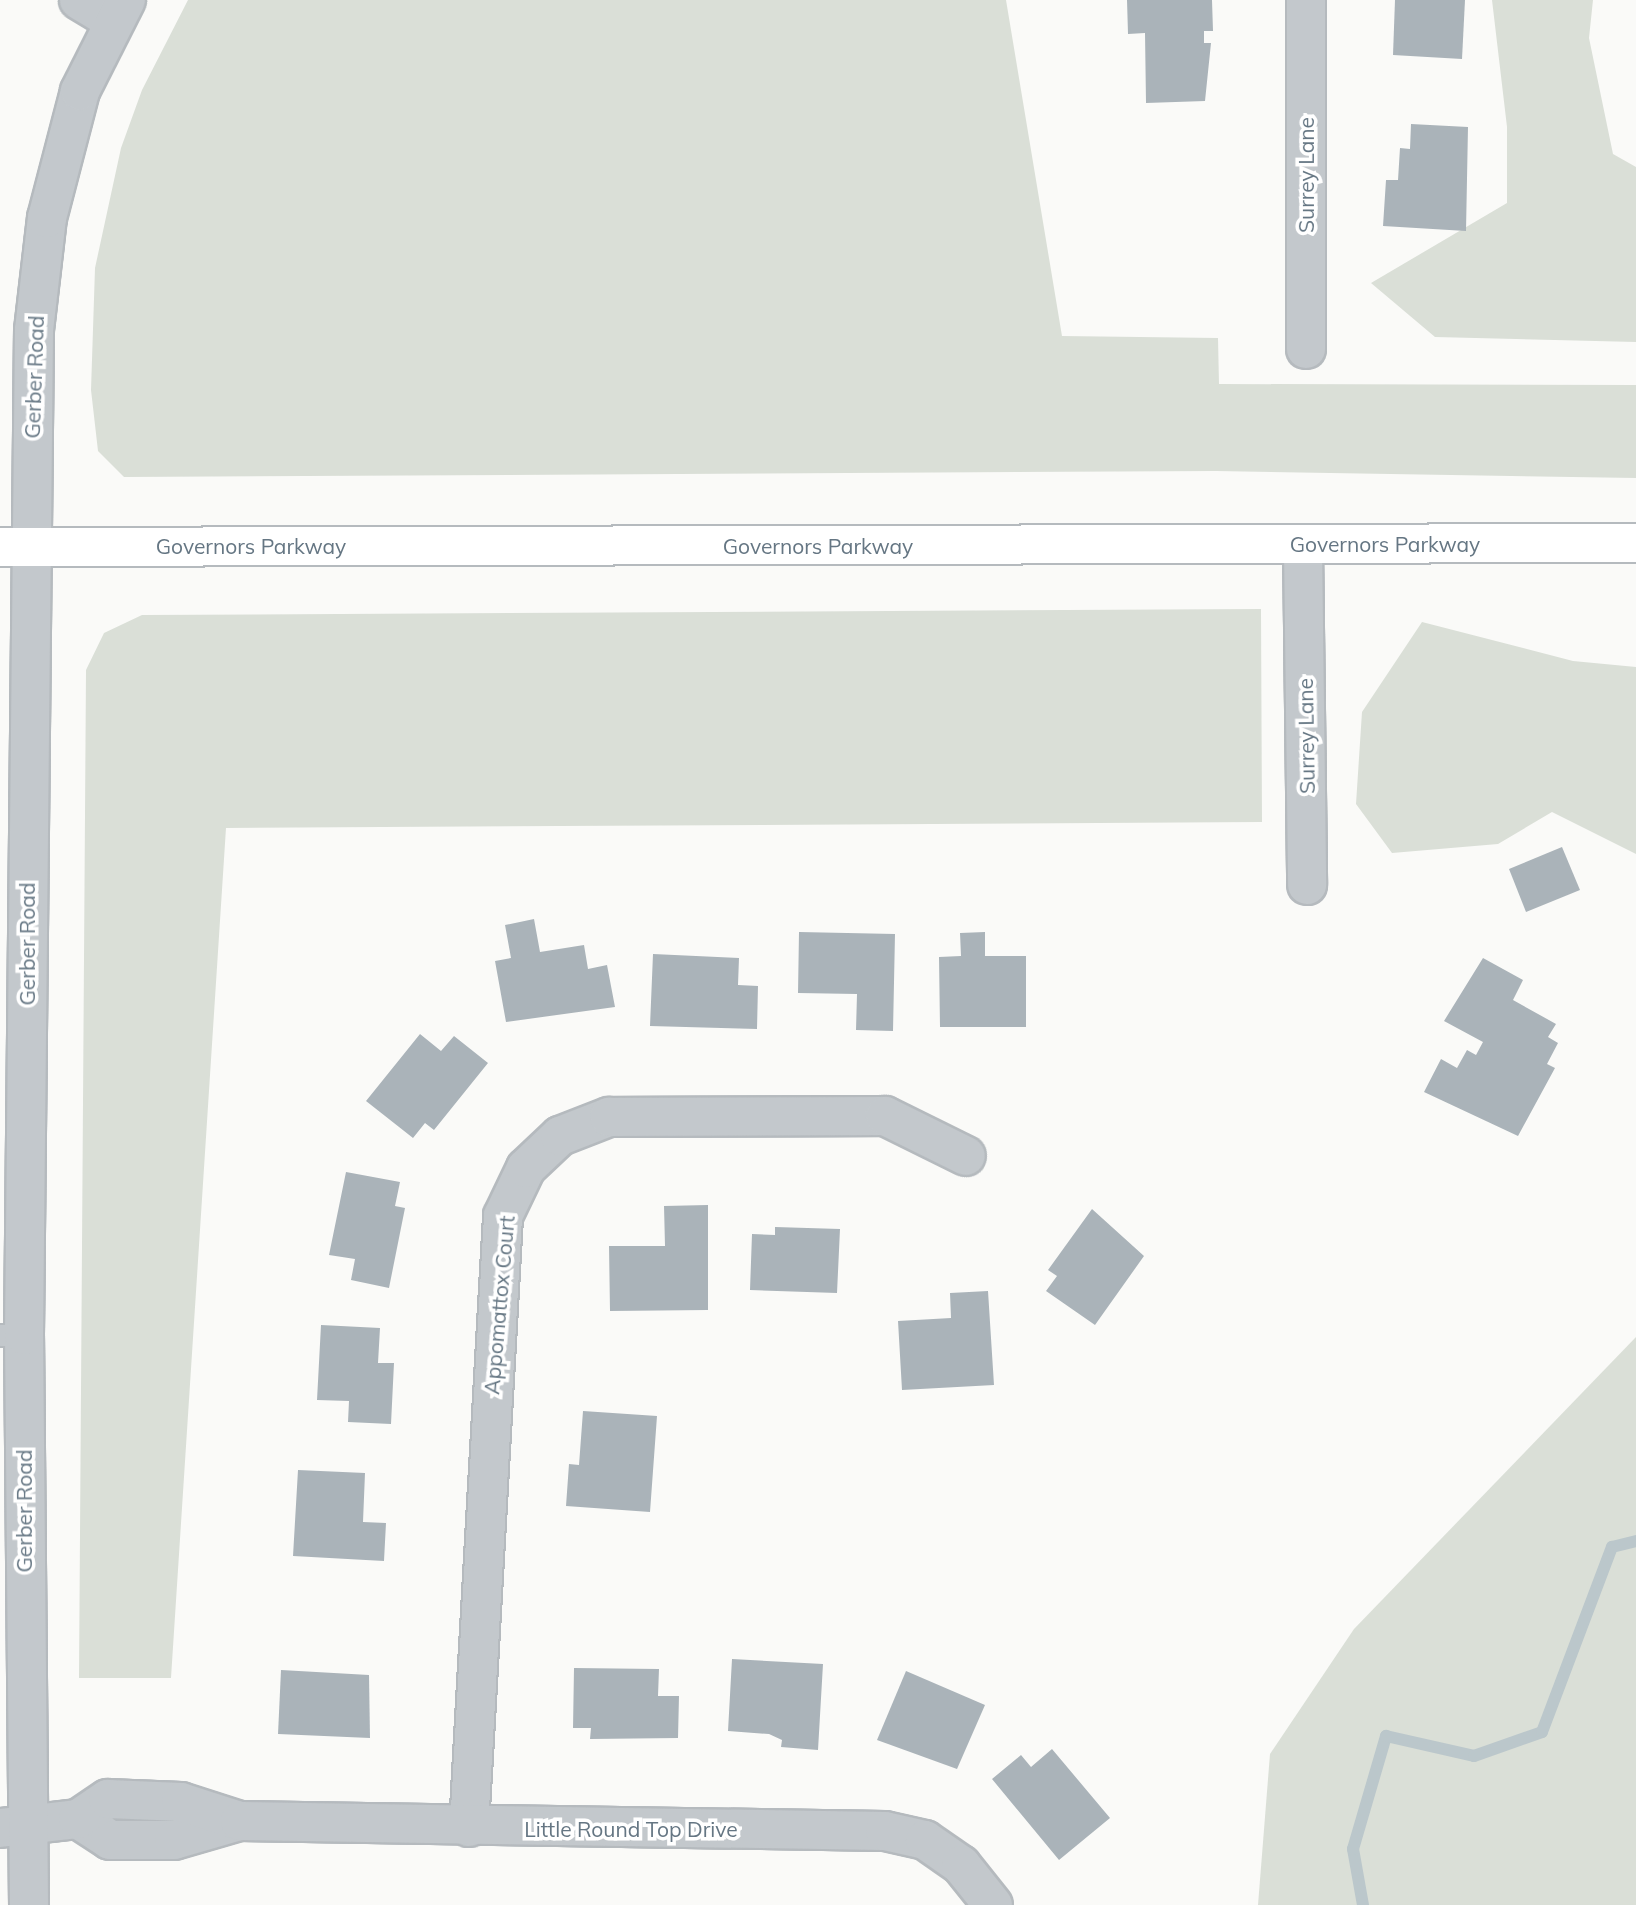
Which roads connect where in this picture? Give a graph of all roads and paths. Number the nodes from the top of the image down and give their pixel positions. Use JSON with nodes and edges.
{"nodes":[{"id":1,"x":79,"y":0,"type":"edge"},
{"id":2,"x":1306,"y":0,"type":"edge"},
{"id":3,"x":119,"y":10,"type":"edge"},
{"id":4,"x":1306,"y":349,"type":"dead end"},
{"id":5,"x":1636,"y":543,"type":"edge"},
{"id":6,"x":1303,"y":545,"type":"junction"},
{"id":7,"x":15,"y":547,"type":"edge"},
{"id":8,"x":1307,"y":885,"type":"dead end"},
{"id":9,"x":966,"y":1156,"type":"dead end"},
{"id":10,"x":12,"y":1335,"type":"edge"},
{"id":11,"x":469,"y":1827,"type":"junction"},
{"id":12,"x":13,"y":1828,"type":"edge"},
{"id":13,"x":30,"y":1905,"type":"edge"},
{"id":14,"x":993,"y":1905,"type":"edge"}],
"edges":[{"from":1,"to":3,"type":"street"},
{"from":2,"to":4,"type":"street","name":"Surrey Lane"},
{"from":3,"to":7,"type":"street","name":"Gerber Road"},
{"from":5,"to":6,"type":"main road","name":"Governors Parkway"},
{"from":6,"to":7,"type":"main road","name":"Governors Parkway"},
{"from":6,"to":8,"type":"street","name":"Surrey Lane"},
{"from":7,"to":10,"type":"street","name":"Gerber Road"},
{"from":9,"to":11,"type":"street","name":"Appomattox Court"},
{"from":10,"to":12,"type":"street","name":"Gerber Road"},
{"from":11,"to":12,"type":"street","name":"Little Round Top Drive"},
{"from":11,"to":14,"type":"street","name":"Little Round Top Drive"},
{"from":12,"to":13,"type":"street","name":"Gerber Road"}]}
